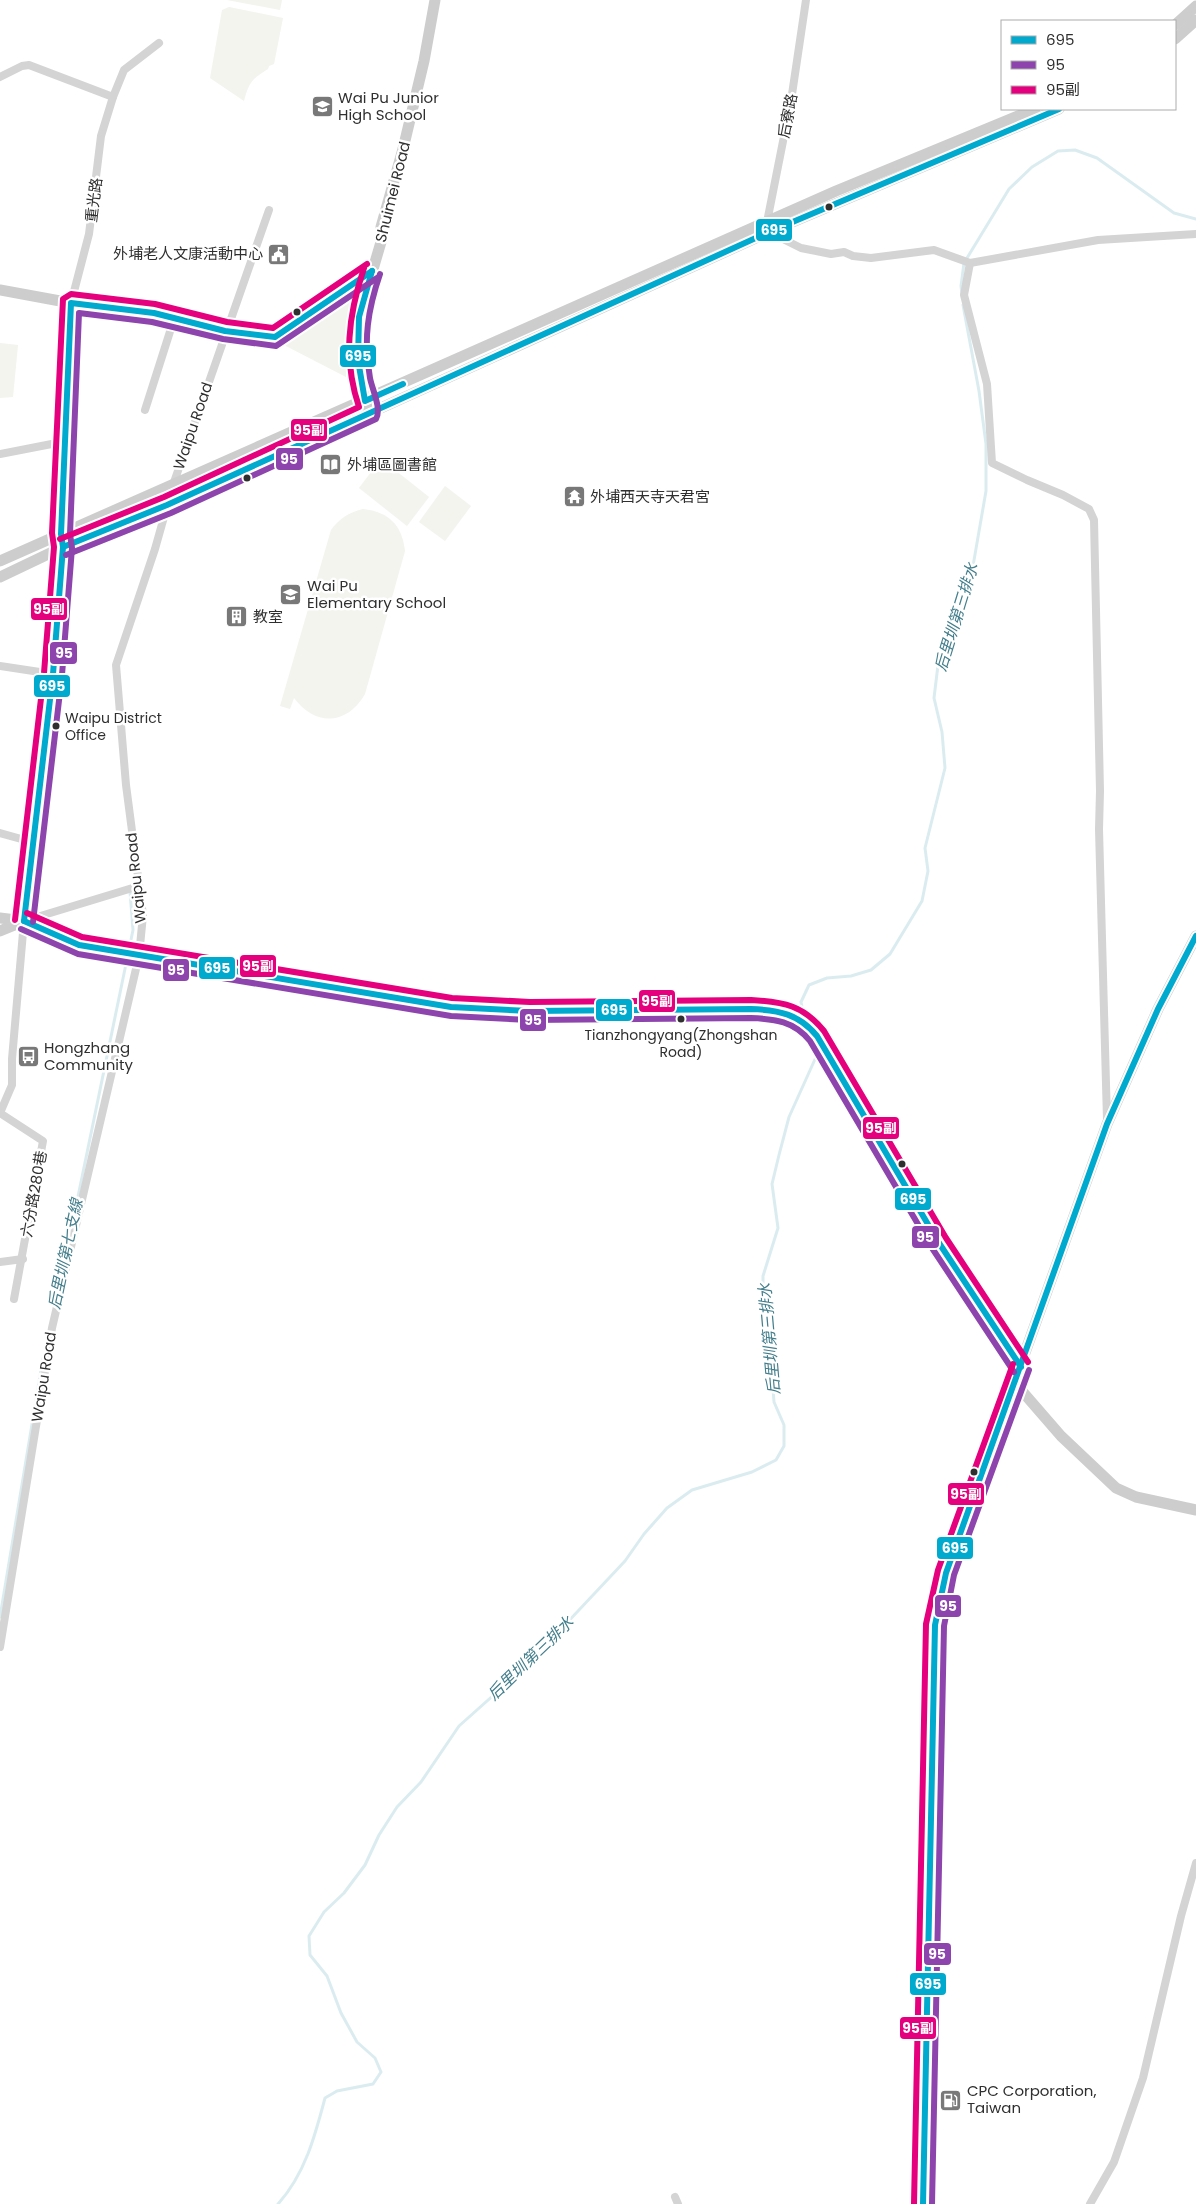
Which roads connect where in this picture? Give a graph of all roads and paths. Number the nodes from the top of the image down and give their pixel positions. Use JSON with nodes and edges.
{"nodes":[{"id":1,"x":435,"y":0,"type":"edge"},
{"id":2,"x":806,"y":0,"type":"edge"},
{"id":3,"x":1196,"y":6,"type":"edge"},
{"id":4,"x":1196,"y":20,"type":"edge"},
{"id":5,"x":1176,"y":24,"type":"edge"},
{"id":6,"x":1176,"y":38,"type":"edge"},
{"id":7,"x":159,"y":43,"type":"dead end"},
{"id":8,"x":0,"y":77,"type":"edge"},
{"id":9,"x":113,"y":97,"type":"junction"},
{"id":10,"x":1033,"y":110,"type":"edge"},
{"id":11,"x":1057,"y":110,"type":"edge"},
{"id":12,"x":268,"y":210,"type":"dead end"},
{"id":13,"x":768,"y":227,"type":"junction"},
{"id":14,"x":1196,"y":234,"type":"edge"},
{"id":15,"x":970,"y":263,"type":"junction"},
{"id":16,"x":372,"y":271,"type":"junction"},
{"id":17,"x":0,"y":290,"type":"edge"},
{"id":18,"x":72,"y":303,"type":"junction"},
{"id":19,"x":174,"y":319,"type":"junction"},
{"id":20,"x":225,"y":331,"type":"junction"},
{"id":21,"x":365,"y":401,"type":"junction"},
{"id":22,"x":144,"y":410,"type":"dead end"},
{"id":23,"x":370,"y":412,"type":"junction"},
{"id":24,"x":67,"y":441,"type":"junction"},
{"id":25,"x":0,"y":454,"type":"edge"},
{"id":26,"x":173,"y":485,"type":"junction"},
{"id":27,"x":167,"y":505,"type":"junction"},
{"id":28,"x":61,"y":534,"type":"junction"},
{"id":29,"x":63,"y":547,"type":"junction"},
{"id":30,"x":0,"y":561,"type":"edge"},
{"id":31,"x":0,"y":577,"type":"edge"},
{"id":32,"x":0,"y":666,"type":"edge"},
{"id":33,"x":52,"y":674,"type":"junction"},
{"id":34,"x":0,"y":833,"type":"edge"},
{"id":35,"x":32,"y":842,"type":"junction"},
{"id":36,"x":139,"y":886,"type":"junction"},
{"id":37,"x":0,"y":918,"type":"edge"},
{"id":38,"x":24,"y":921,"type":"junction"},
{"id":39,"x":0,"y":930,"type":"edge"},
{"id":40,"x":1196,"y":936,"type":"edge"},
{"id":41,"x":140,"y":956,"type":"junction"},
{"id":42,"x":0,"y":1113,"type":"edge"},
{"id":43,"x":1107,"y":1124,"type":"junction"},
{"id":44,"x":23,"y":1259,"type":"junction"},
{"id":45,"x":0,"y":1262,"type":"edge"},
{"id":46,"x":14,"y":1298,"type":"dead end"},
{"id":47,"x":1021,"y":1367,"type":"junction"},
{"id":48,"x":1015,"y":1384,"type":"junction"},
{"id":49,"x":1196,"y":1510,"type":"edge"},
{"id":50,"x":0,"y":1647,"type":"edge"},
{"id":51,"x":1196,"y":1863,"type":"edge"},
{"id":52,"x":923,"y":2204,"type":"edge"},
{"id":53,"x":1090,"y":2204,"type":"edge"}],
"edges":[{"from":1,"to":16,"type":"street","name":"Shuimei Road"},
{"from":2,"to":13,"type":"street","name":"后寮路"},
{"from":3,"to":5,"type":"street"},
{"from":4,"to":6,"type":"street"},
{"from":7,"to":9,"type":"street","name":"重光路"},
{"from":8,"to":9,"type":"street"},
{"from":9,"to":18,"type":"street","name":"重光路"},
{"from":10,"to":13,"type":"street"},
{"from":11,"to":13,"type":"street"},
{"from":12,"to":20,"type":"street","name":"Waipu Road"},
{"from":13,"to":15,"type":"street"},
{"from":13,"to":21,"type":"street"},
{"from":13,"to":23,"type":"street"},
{"from":14,"to":15,"type":"street"},
{"from":15,"to":43,"type":"street"},
{"from":16,"to":20,"type":"street"},
{"from":16,"to":21,"type":"street","name":"Shuimei Road"},
{"from":17,"to":18,"type":"street"},
{"from":18,"to":19,"type":"street"},
{"from":18,"to":24,"type":"street"},
{"from":19,"to":20,"type":"street"},
{"from":19,"to":22,"type":"street"},
{"from":20,"to":26,"type":"street","name":"Waipu Road"},
{"from":21,"to":23,"type":"street","name":"Shuimei Road"},
{"from":21,"to":26,"type":"street"},
{"from":23,"to":27,"type":"street"},
{"from":24,"to":25,"type":"street"},
{"from":24,"to":28,"type":"street"},
{"from":26,"to":27,"type":"street","name":"Waipu Road"},
{"from":26,"to":28,"type":"street"},
{"from":27,"to":29,"type":"street"},
{"from":27,"to":36,"type":"street","name":"Waipu Road"},
{"from":28,"to":29,"type":"street"},
{"from":28,"to":30,"type":"street"},
{"from":29,"to":31,"type":"street"},
{"from":29,"to":33,"type":"street"},
{"from":32,"to":33,"type":"street"},
{"from":33,"to":35,"type":"street"},
{"from":34,"to":35,"type":"street"},
{"from":35,"to":38,"type":"street"},
{"from":36,"to":38,"type":"street"},
{"from":36,"to":41,"type":"street","name":"Waipu Road"},
{"from":37,"to":38,"type":"street"},
{"from":38,"to":39,"type":"street"},
{"from":38,"to":41,"type":"street"},
{"from":38,"to":42,"type":"street","name":"六分路280巷"},
{"from":40,"to":43,"type":"street"},
{"from":41,"to":47,"type":"street"},
{"from":41,"to":50,"type":"street","name":"Waipu Road"},
{"from":42,"to":44,"type":"street","name":"六分路280巷"},
{"from":43,"to":47,"type":"street"},
{"from":44,"to":45,"type":"street"},
{"from":44,"to":46,"type":"street","name":"六分路280巷"},
{"from":47,"to":48,"type":"street"},
{"from":48,"to":49,"type":"street"},
{"from":48,"to":52,"type":"street"},
{"from":51,"to":53,"type":"street"}]}
